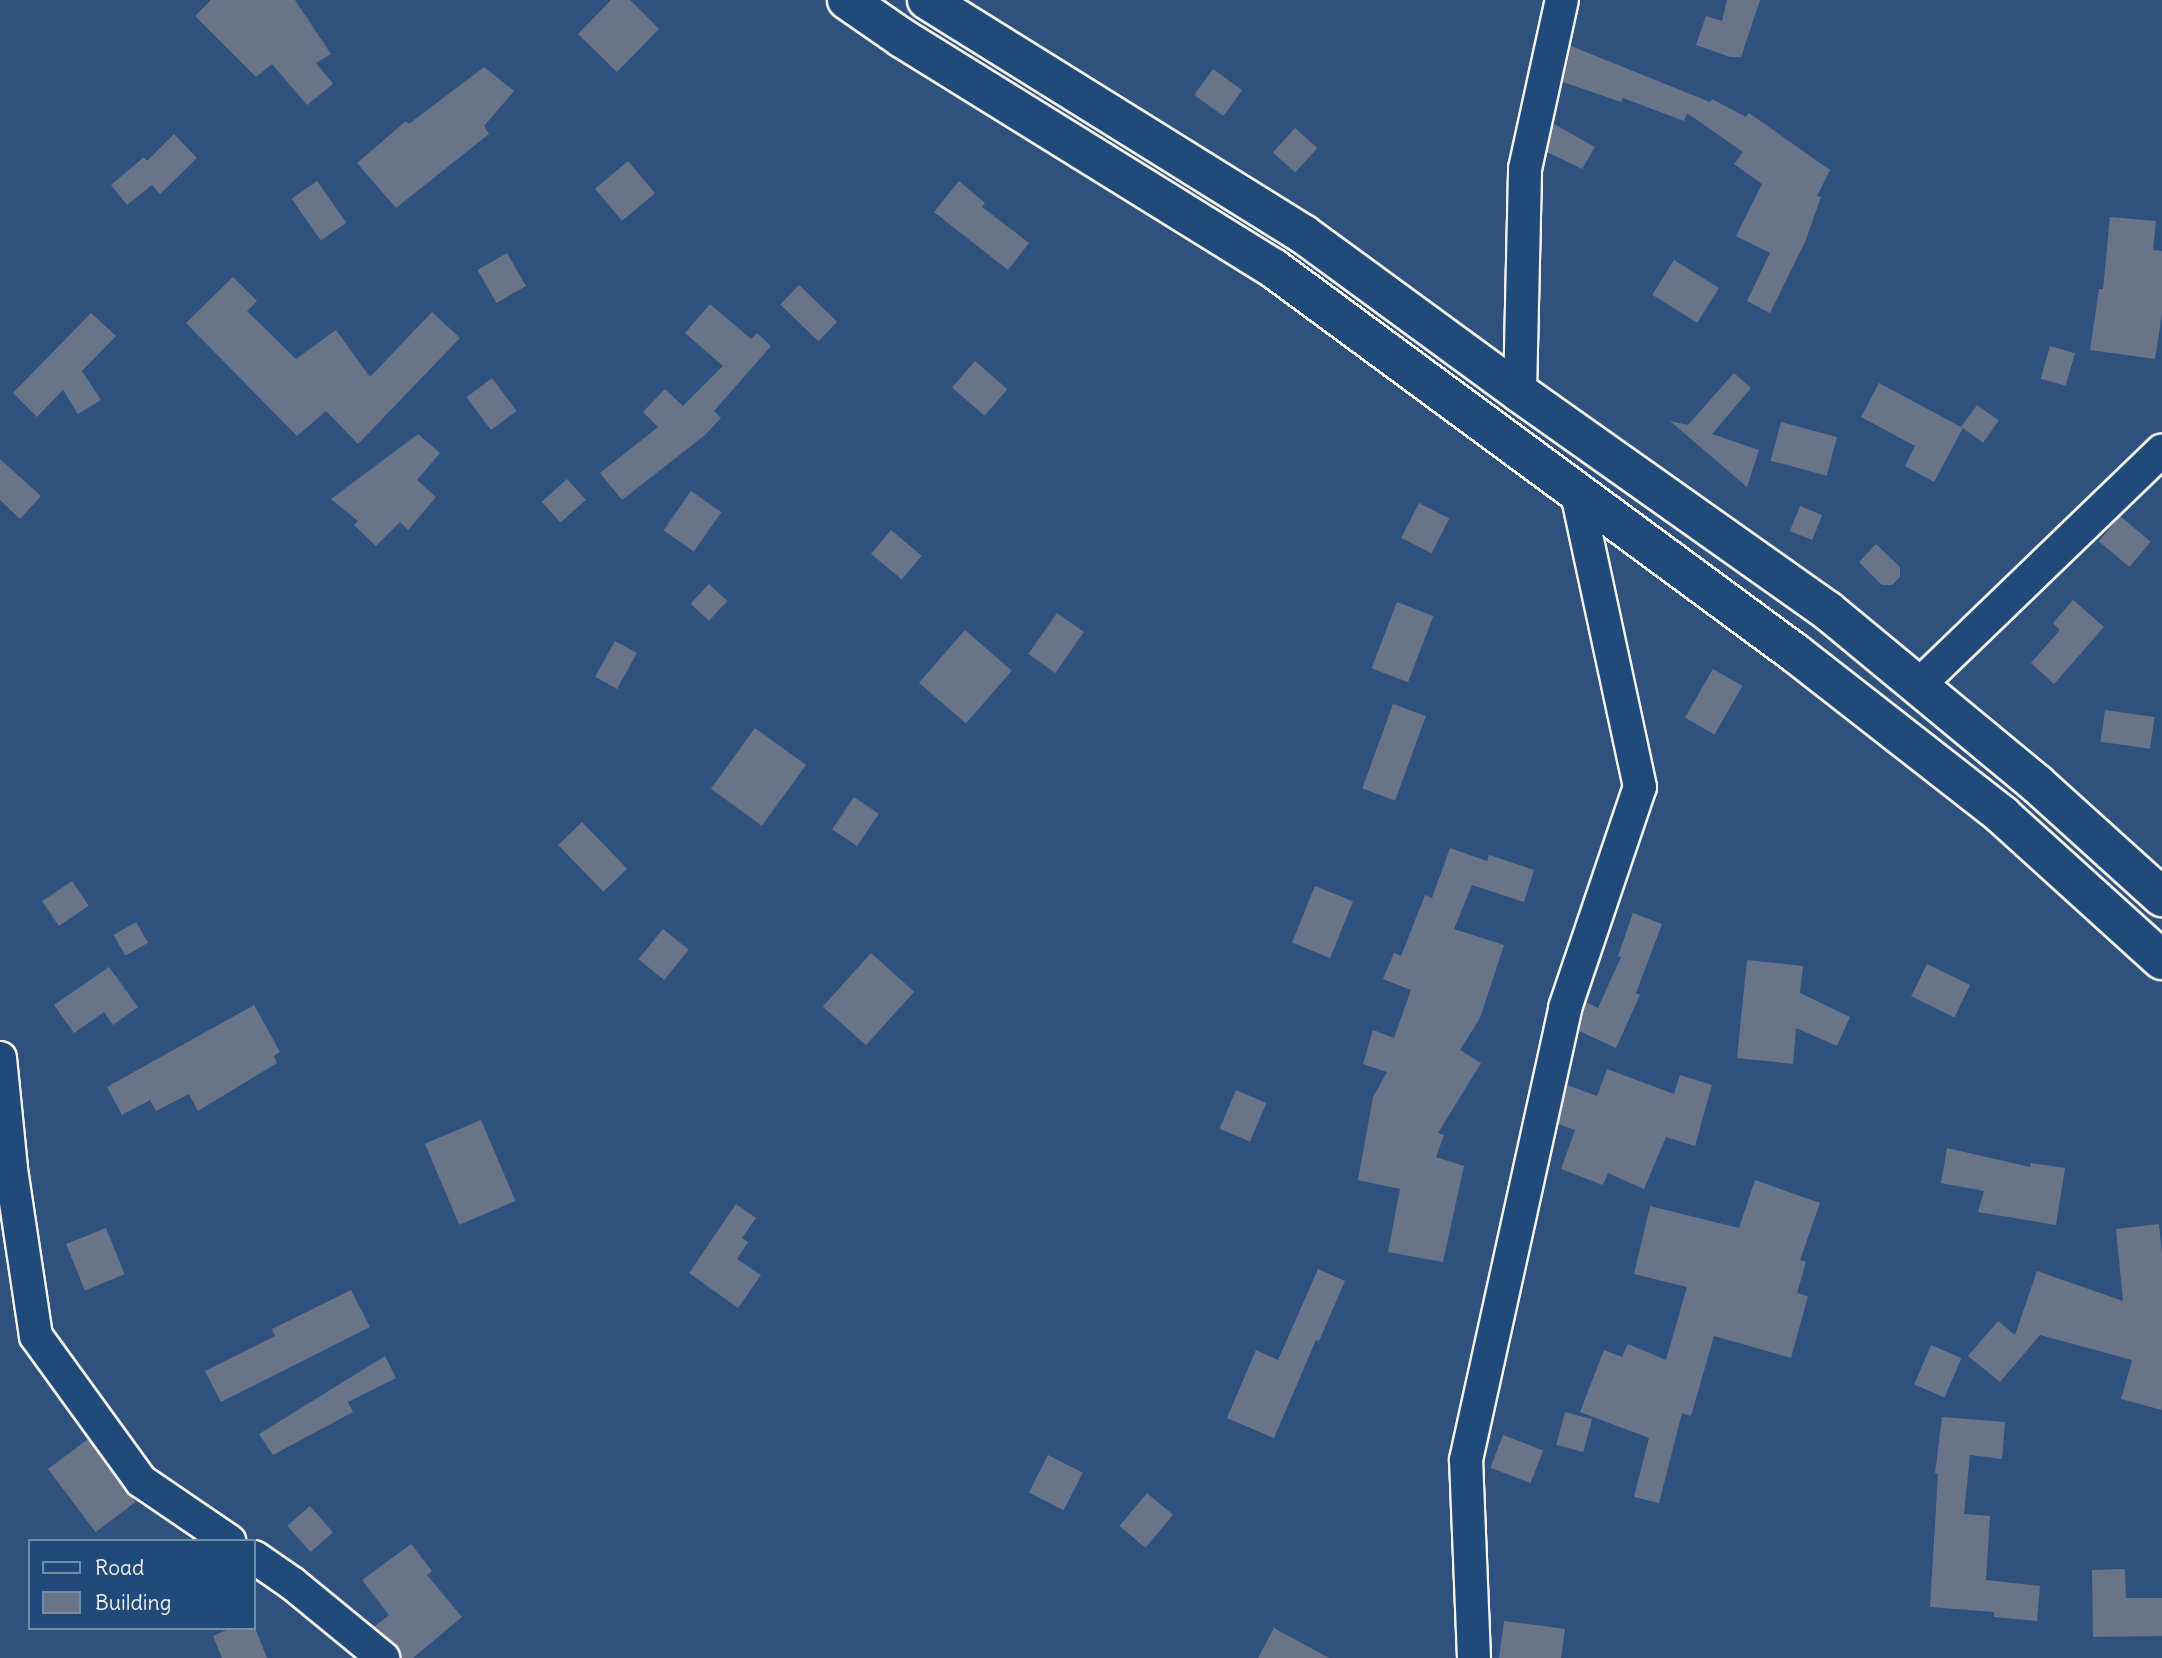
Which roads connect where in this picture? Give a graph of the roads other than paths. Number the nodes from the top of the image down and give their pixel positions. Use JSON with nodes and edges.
{"nodes":[{"id":1,"x":847,"y":0,"type":"edge"},
{"id":2,"x":927,"y":0,"type":"edge"},
{"id":3,"x":1562,"y":0,"type":"edge"},
{"id":4,"x":1520,"y":393,"type":"junction"},
{"id":5,"x":2162,"y":450,"type":"edge"},
{"id":6,"x":1577,"y":494,"type":"junction"},
{"id":7,"x":1918,"y":686,"type":"junction"},
{"id":8,"x":2162,"y":897,"type":"edge"},
{"id":9,"x":2162,"y":960,"type":"edge"},
{"id":10,"x":0,"y":1058,"type":"edge"},
{"id":11,"x":226,"y":1539,"type":"edge"},
{"id":12,"x":256,"y":1559,"type":"edge"},
{"id":13,"x":383,"y":1658,"type":"edge"},
{"id":14,"x":1474,"y":1658,"type":"edge"}],
"edges":[{"from":1,"to":6,"type":"main road"},
{"from":2,"to":4,"type":"main road"},
{"from":3,"to":4,"type":"street"},
{"from":4,"to":7,"type":"main road"},
{"from":5,"to":7,"type":"street"},
{"from":6,"to":9,"type":"main road"},
{"from":6,"to":14,"type":"street"},
{"from":7,"to":8,"type":"main road"},
{"from":10,"to":11,"type":"street"},
{"from":12,"to":13,"type":"street"}]}
